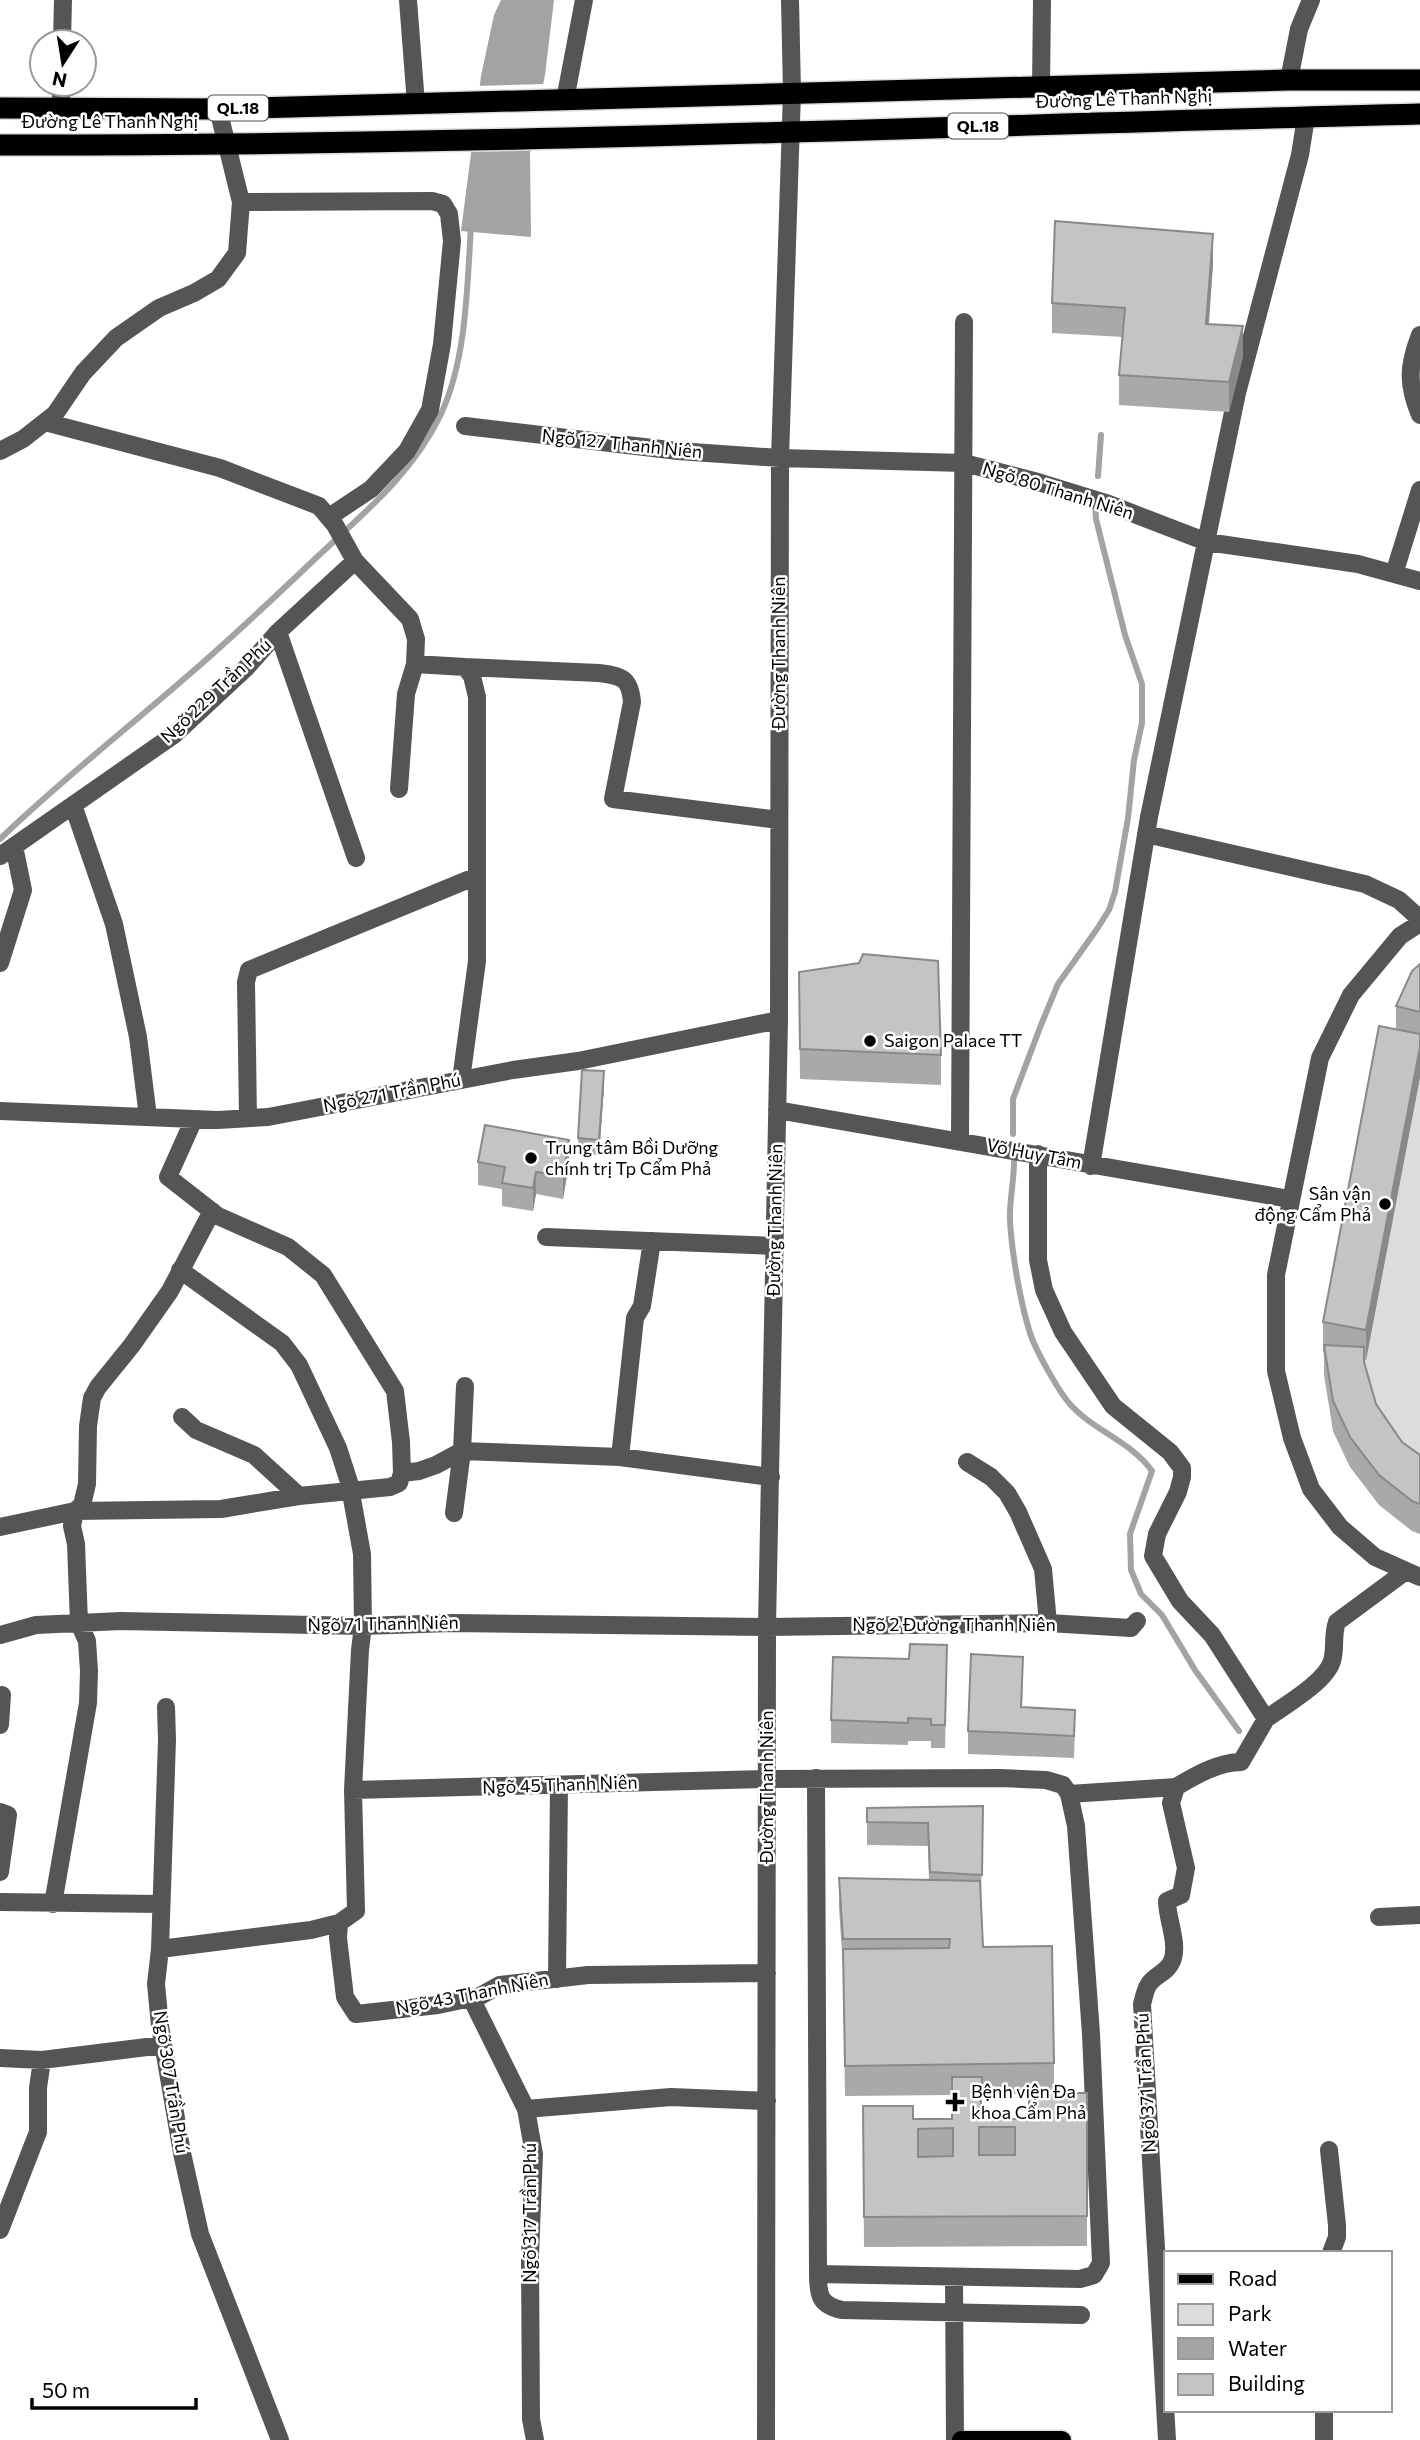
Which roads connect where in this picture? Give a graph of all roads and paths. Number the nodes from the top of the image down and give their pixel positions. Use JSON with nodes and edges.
{"nodes":[{"id":1,"x":63,"y":0,"type":"edge"},
{"id":2,"x":408,"y":0,"type":"edge"},
{"id":3,"x":584,"y":0,"type":"edge"},
{"id":4,"x":790,"y":0,"type":"edge"},
{"id":5,"x":1042,"y":0,"type":"edge"},
{"id":6,"x":1311,"y":0,"type":"edge"},
{"id":7,"x":62,"y":28,"type":"edge"},
{"id":8,"x":1289,"y":80,"type":"junction"},
{"id":9,"x":1420,"y":80,"type":"edge"},
{"id":10,"x":1041,"y":87,"type":"junction"},
{"id":11,"x":792,"y":92,"type":"junction"},
{"id":12,"x":61,"y":98,"type":"edge"},
{"id":13,"x":565,"y":100,"type":"junction"},
{"id":14,"x":416,"y":104,"type":"junction"},
{"id":15,"x":0,"y":108,"type":"edge"},
{"id":16,"x":218,"y":108,"type":"junction"},
{"id":17,"x":61,"y":109,"type":"junction"},
{"id":18,"x":1420,"y":114,"type":"edge"},
{"id":19,"x":1306,"y":117,"type":"junction"},
{"id":20,"x":790,"y":131,"type":"junction"},
{"id":21,"x":0,"y":145,"type":"edge"},
{"id":22,"x":228,"y":145,"type":"junction"},
{"id":23,"x":241,"y":202,"type":"junction"},
{"id":24,"x":964,"y":322,"type":"dead end"},
{"id":25,"x":1420,"y":335,"type":"edge"},
{"id":26,"x":1420,"y":415,"type":"edge"},
{"id":27,"x":45,"y":422,"type":"junction"},
{"id":28,"x":465,"y":426,"type":"dead end"},
{"id":29,"x":0,"y":451,"type":"edge"},
{"id":30,"x":780,"y":458,"type":"junction"},
{"id":31,"x":964,"y":463,"type":"junction"},
{"id":32,"x":1420,"y":491,"type":"edge"},
{"id":33,"x":332,"y":521,"type":"junction"},
{"id":34,"x":1207,"y":542,"type":"junction"},
{"id":35,"x":351,"y":553,"type":"junction"},
{"id":36,"x":1394,"y":575,"type":"junction"},
{"id":37,"x":1420,"y":581,"type":"edge"},
{"id":38,"x":278,"y":632,"type":"junction"},
{"id":39,"x":415,"y":664,"type":"junction"},
{"id":40,"x":465,"y":667,"type":"junction"},
{"id":41,"x":399,"y":789,"type":"dead end"},
{"id":42,"x":74,"y":805,"type":"junction"},
{"id":43,"x":779,"y":820,"type":"junction"},
{"id":44,"x":1146,"y":834,"type":"junction"},
{"id":45,"x":7,"y":851,"type":"edge"},
{"id":46,"x":356,"y":858,"type":"dead end"},
{"id":47,"x":477,"y":876,"type":"junction"},
{"id":48,"x":1420,"y":921,"type":"edge"},
{"id":49,"x":0,"y":963,"type":"edge"},
{"id":50,"x":779,"y":1020,"type":"junction"},
{"id":51,"x":461,"y":1080,"type":"junction"},
{"id":52,"x":777,"y":1110,"type":"junction"},
{"id":53,"x":0,"y":1111,"type":"edge"},
{"id":54,"x":148,"y":1117,"type":"junction"},
{"id":55,"x":248,"y":1118,"type":"junction"},
{"id":56,"x":194,"y":1119,"type":"junction"},
{"id":57,"x":960,"y":1140,"type":"junction"},
{"id":58,"x":1038,"y":1154,"type":"junction"},
{"id":59,"x":1091,"y":1166,"type":"junction"},
{"id":60,"x":1290,"y":1199,"type":"junction"},
{"id":61,"x":212,"y":1211,"type":"junction"},
{"id":62,"x":546,"y":1237,"type":"dead end"},
{"id":63,"x":652,"y":1241,"type":"junction"},
{"id":64,"x":775,"y":1245,"type":"junction"},
{"id":65,"x":180,"y":1270,"type":"junction"},
{"id":66,"x":465,"y":1386,"type":"dead end"},
{"id":67,"x":182,"y":1418,"type":"dead end"},
{"id":68,"x":462,"y":1451,"type":"junction"},
{"id":69,"x":620,"y":1457,"type":"junction"},
{"id":70,"x":967,"y":1462,"type":"dead end"},
{"id":71,"x":402,"y":1473,"type":"junction"},
{"id":72,"x":771,"y":1476,"type":"junction"},
{"id":73,"x":350,"y":1492,"type":"junction"},
{"id":74,"x":299,"y":1496,"type":"junction"},
{"id":75,"x":75,"y":1511,"type":"junction"},
{"id":76,"x":454,"y":1513,"type":"dead end"},
{"id":77,"x":0,"y":1527,"type":"edge"},
{"id":78,"x":1413,"y":1574,"type":"edge"},
{"id":79,"x":1137,"y":1621,"type":"dead end"},
{"id":80,"x":79,"y":1623,"type":"junction"},
{"id":81,"x":1048,"y":1623,"type":"junction"},
{"id":82,"x":363,"y":1626,"type":"junction"},
{"id":83,"x":768,"y":1627,"type":"junction"},
{"id":84,"x":0,"y":1634,"type":"edge"},
{"id":85,"x":2,"y":1695,"type":"edge"},
{"id":86,"x":166,"y":1707,"type":"dead end"},
{"id":87,"x":1266,"y":1719,"type":"junction"},
{"id":88,"x":0,"y":1725,"type":"edge"},
{"id":89,"x":816,"y":1778,"type":"junction"},
{"id":90,"x":768,"y":1779,"type":"junction"},
{"id":91,"x":559,"y":1785,"type":"junction"},
{"id":92,"x":1176,"y":1787,"type":"junction"},
{"id":93,"x":352,"y":1790,"type":"junction"},
{"id":94,"x":1069,"y":1794,"type":"junction"},
{"id":95,"x":0,"y":1812,"type":"edge"},
{"id":96,"x":0,"y":1872,"type":"edge"},
{"id":97,"x":0,"y":1902,"type":"edge"},
{"id":98,"x":53,"y":1904,"type":"junction"},
{"id":99,"x":160,"y":1904,"type":"junction"},
{"id":100,"x":1420,"y":1915,"type":"edge"},
{"id":101,"x":1379,"y":1917,"type":"dead end"},
{"id":102,"x":338,"y":1923,"type":"junction"},
{"id":103,"x":160,"y":1949,"type":"junction"},
{"id":104,"x":767,"y":1973,"type":"junction"},
{"id":105,"x":557,"y":1979,"type":"junction"},
{"id":106,"x":471,"y":1998,"type":"junction"},
{"id":107,"x":163,"y":2045,"type":"junction"},
{"id":108,"x":0,"y":2059,"type":"edge"},
{"id":109,"x":42,"y":2060,"type":"junction"},
{"id":110,"x":767,"y":2101,"type":"junction"},
{"id":111,"x":526,"y":2109,"type":"junction"},
{"id":112,"x":1329,"y":2150,"type":"dead end"},
{"id":113,"x":0,"y":2230,"type":"edge"},
{"id":114,"x":1332,"y":2251,"type":"edge"},
{"id":115,"x":818,"y":2274,"type":"junction"},
{"id":116,"x":954,"y":2277,"type":"junction"},
{"id":117,"x":955,"y":2312,"type":"junction"},
{"id":118,"x":1081,"y":2315,"type":"dead end"},
{"id":119,"x":1164,"y":2388,"type":"edge"},
{"id":120,"x":1165,"y":2412,"type":"edge"},
{"id":121,"x":1324,"y":2412,"type":"edge"},
{"id":122,"x":281,"y":2440,"type":"edge"},
{"id":123,"x":535,"y":2440,"type":"edge"},
{"id":124,"x":766,"y":2440,"type":"edge"},
{"id":125,"x":956,"y":2440,"type":"edge"},
{"id":126,"x":961,"y":2440,"type":"edge"},
{"id":127,"x":1062,"y":2440,"type":"edge"},
{"id":128,"x":1167,"y":2440,"type":"edge"},
{"id":129,"x":1324,"y":2440,"type":"edge"}],
"edges":[{"from":1,"to":7,"type":"street"},
{"from":2,"to":14,"type":"street"},
{"from":3,"to":13,"type":"street"},
{"from":4,"to":11,"type":"street","name":"Đường Thanh Niên"},
{"from":5,"to":10,"type":"street"},
{"from":6,"to":8,"type":"street"},
{"from":8,"to":9,"type":"highway","name":"Đường Lê Thanh Nghị","number":"QL.18"},
{"from":8,"to":10,"type":"highway","name":"Đường Lê Thanh Nghị","number":"QL.18"},
{"from":10,"to":11,"type":"highway","name":"Đường Lê Thanh Nghị","number":"QL.18"},
{"from":11,"to":13,"type":"highway","name":"Đường Lê Thanh Nghị","number":"QL.18"},
{"from":11,"to":20,"type":"street","name":"Đường Thanh Niên"},
{"from":12,"to":17,"type":"street"},
{"from":13,"to":14,"type":"highway","name":"Đường Lê Thanh Nghị","number":"QL.18"},
{"from":14,"to":16,"type":"highway","name":"Đường Lê Thanh Nghị","number":"QL.18"},
{"from":15,"to":17,"type":"highway","name":"Đường Lê Thanh Nghị","number":"QL.18"},
{"from":16,"to":17,"type":"highway","name":"Đường Lê Thanh Nghị","number":"QL.18"},
{"from":16,"to":22,"type":"street"},
{"from":18,"to":19,"type":"highway","name":"Đường Lê Thanh Nghị","number":"QL.18"},
{"from":19,"to":20,"type":"highway","name":"Đường Lê Thanh Nghị","number":"QL.18"},
{"from":19,"to":34,"type":"street"},
{"from":20,"to":22,"type":"highway","name":"Đường Lê Thanh Nghị","number":"QL.18"},
{"from":20,"to":30,"type":"street","name":"Đường Thanh Niên"},
{"from":21,"to":22,"type":"highway","name":"Đường Lê Thanh Nghị","number":"QL.18"},
{"from":22,"to":23,"type":"street"},
{"from":23,"to":27,"type":"street"},
{"from":23,"to":33,"type":"street"},
{"from":24,"to":31,"type":"street"},
{"from":25,"to":26,"type":"street"},
{"from":27,"to":29,"type":"street"},
{"from":27,"to":33,"type":"street"},
{"from":28,"to":30,"type":"street","name":"Ngõ 127 Thanh Niên"},
{"from":30,"to":31,"type":"street","name":"Ngõ 80 Thanh Niên"},
{"from":30,"to":43,"type":"street","name":"Đường Thanh Niên"},
{"from":31,"to":34,"type":"street","name":"Ngõ 80 Thanh Niên"},
{"from":31,"to":57,"type":"street"},
{"from":32,"to":36,"type":"street"},
{"from":33,"to":35,"type":"street"},
{"from":34,"to":36,"type":"street","name":"Ngõ 80 Thanh Niên"},
{"from":34,"to":44,"type":"street"},
{"from":35,"to":38,"type":"street","name":"Ngõ 229 Trần Phú"},
{"from":35,"to":39,"type":"street"},
{"from":36,"to":37,"type":"street","name":"Ngõ 80 Thanh Niên"},
{"from":38,"to":42,"type":"street","name":"Ngõ 229 Trần Phú"},
{"from":38,"to":46,"type":"street"},
{"from":39,"to":40,"type":"street"},
{"from":39,"to":41,"type":"street"},
{"from":40,"to":43,"type":"street"},
{"from":40,"to":47,"type":"street"},
{"from":42,"to":45,"type":"street","name":"Ngõ 229 Trần Phú"},
{"from":42,"to":54,"type":"street"},
{"from":43,"to":50,"type":"street","name":"Đường Thanh Niên"},
{"from":44,"to":48,"type":"street"},
{"from":44,"to":59,"type":"street"},
{"from":45,"to":49,"type":"street"},
{"from":47,"to":51,"type":"street"},
{"from":47,"to":55,"type":"street"},
{"from":48,"to":60,"type":"street"},
{"from":50,"to":51,"type":"street","name":"Ngõ 271 Trần Phú"},
{"from":50,"to":52,"type":"street","name":"Đường Thanh Niên"},
{"from":51,"to":55,"type":"street","name":"Ngõ 271 Trần Phú"},
{"from":52,"to":57,"type":"street","name":"Võ Huy Tâm"},
{"from":52,"to":64,"type":"street","name":"Đường Thanh Niên"},
{"from":53,"to":54,"type":"street","name":"Ngõ 271 Trần Phú"},
{"from":54,"to":56,"type":"street","name":"Ngõ 271 Trần Phú"},
{"from":55,"to":56,"type":"street","name":"Ngõ 271 Trần Phú"},
{"from":56,"to":61,"type":"street"},
{"from":57,"to":58,"type":"street","name":"Võ Huy Tâm"},
{"from":58,"to":59,"type":"street","name":"Võ Huy Tâm"},
{"from":58,"to":87,"type":"street"},
{"from":59,"to":60,"type":"street","name":"Võ Huy Tâm"},
{"from":60,"to":78,"type":"street"},
{"from":61,"to":65,"type":"street"},
{"from":61,"to":71,"type":"street"},
{"from":62,"to":63,"type":"street"},
{"from":63,"to":64,"type":"street"},
{"from":63,"to":69,"type":"street"},
{"from":64,"to":72,"type":"street","name":"Đường Thanh Niên"},
{"from":65,"to":73,"type":"street"},
{"from":65,"to":75,"type":"street"},
{"from":66,"to":68,"type":"street"},
{"from":67,"to":74,"type":"street"},
{"from":68,"to":69,"type":"street"},
{"from":68,"to":71,"type":"street"},
{"from":68,"to":76,"type":"street"},
{"from":69,"to":72,"type":"street"},
{"from":70,"to":81,"type":"street"},
{"from":71,"to":73,"type":"street"},
{"from":72,"to":83,"type":"street","name":"Đường Thanh Niên"},
{"from":73,"to":74,"type":"street"},
{"from":73,"to":82,"type":"street"},
{"from":74,"to":75,"type":"street"},
{"from":75,"to":77,"type":"street"},
{"from":75,"to":80,"type":"street"},
{"from":78,"to":87,"type":"street"},
{"from":79,"to":81,"type":"street","name":"Ngõ 2 Đường Thanh Niên"},
{"from":80,"to":82,"type":"street","name":"Ngõ 71 Thanh Niên"},
{"from":80,"to":84,"type":"street","name":"Ngõ 71 Thanh Niên"},
{"from":80,"to":98,"type":"street"},
{"from":81,"to":83,"type":"street","name":"Ngõ 2 Đường Thanh Niên"},
{"from":82,"to":83,"type":"street","name":"Ngõ 71 Thanh Niên"},
{"from":82,"to":93,"type":"street"},
{"from":83,"to":90,"type":"street","name":"Đường Thanh Niên"},
{"from":85,"to":88,"type":"street"},
{"from":86,"to":99,"type":"street","name":"Ngõ 307 Trần Phú"},
{"from":87,"to":92,"type":"street"},
{"from":89,"to":90,"type":"street","name":"Ngõ 45 Thanh Niên"},
{"from":89,"to":94,"type":"street","name":"Ngõ 45 Thanh Niên"},
{"from":89,"to":115,"type":"street"},
{"from":90,"to":91,"type":"street","name":"Ngõ 45 Thanh Niên"},
{"from":90,"to":104,"type":"street","name":"Đường Thanh Niên"},
{"from":91,"to":93,"type":"street","name":"Ngõ 45 Thanh Niên"},
{"from":91,"to":105,"type":"street"},
{"from":92,"to":94,"type":"street"},
{"from":92,"to":119,"type":"street","name":"Ngõ 371 Trần Phú"},
{"from":93,"to":102,"type":"street"},
{"from":94,"to":116,"type":"street"},
{"from":95,"to":96,"type":"street"},
{"from":97,"to":98,"type":"street"},
{"from":98,"to":99,"type":"street"},
{"from":99,"to":103,"type":"street","name":"Ngõ 307 Trần Phú"},
{"from":100,"to":101,"type":"street"},
{"from":102,"to":103,"type":"street"},
{"from":102,"to":106,"type":"street","name":"Ngõ 43 Thanh Niên"},
{"from":103,"to":107,"type":"street","name":"Ngõ 307 Trần Phú"},
{"from":104,"to":105,"type":"street","name":"Ngõ 43 Thanh Niên"},
{"from":104,"to":110,"type":"street","name":"Đường Thanh Niên"},
{"from":105,"to":106,"type":"street","name":"Ngõ 43 Thanh Niên"},
{"from":106,"to":111,"type":"street","name":"Ngõ 317 Trần Phú"},
{"from":107,"to":109,"type":"street"},
{"from":107,"to":122,"type":"street","name":"Ngõ 307 Trần Phú"},
{"from":108,"to":109,"type":"street"},
{"from":109,"to":113,"type":"street"},
{"from":110,"to":111,"type":"street"},
{"from":110,"to":124,"type":"street","name":"Đường Thanh Niên"},
{"from":111,"to":123,"type":"street","name":"Ngõ 317 Trần Phú"},
{"from":112,"to":114,"type":"street"},
{"from":115,"to":116,"type":"street"},
{"from":115,"to":117,"type":"street"},
{"from":116,"to":117,"type":"street"},
{"from":117,"to":118,"type":"street"},
{"from":117,"to":125,"type":"street"},
{"from":120,"to":128,"type":"street","name":"Ngõ 371 Trần Phú"},
{"from":121,"to":129,"type":"street"},
{"from":126,"to":127,"type":"main road"}]}
